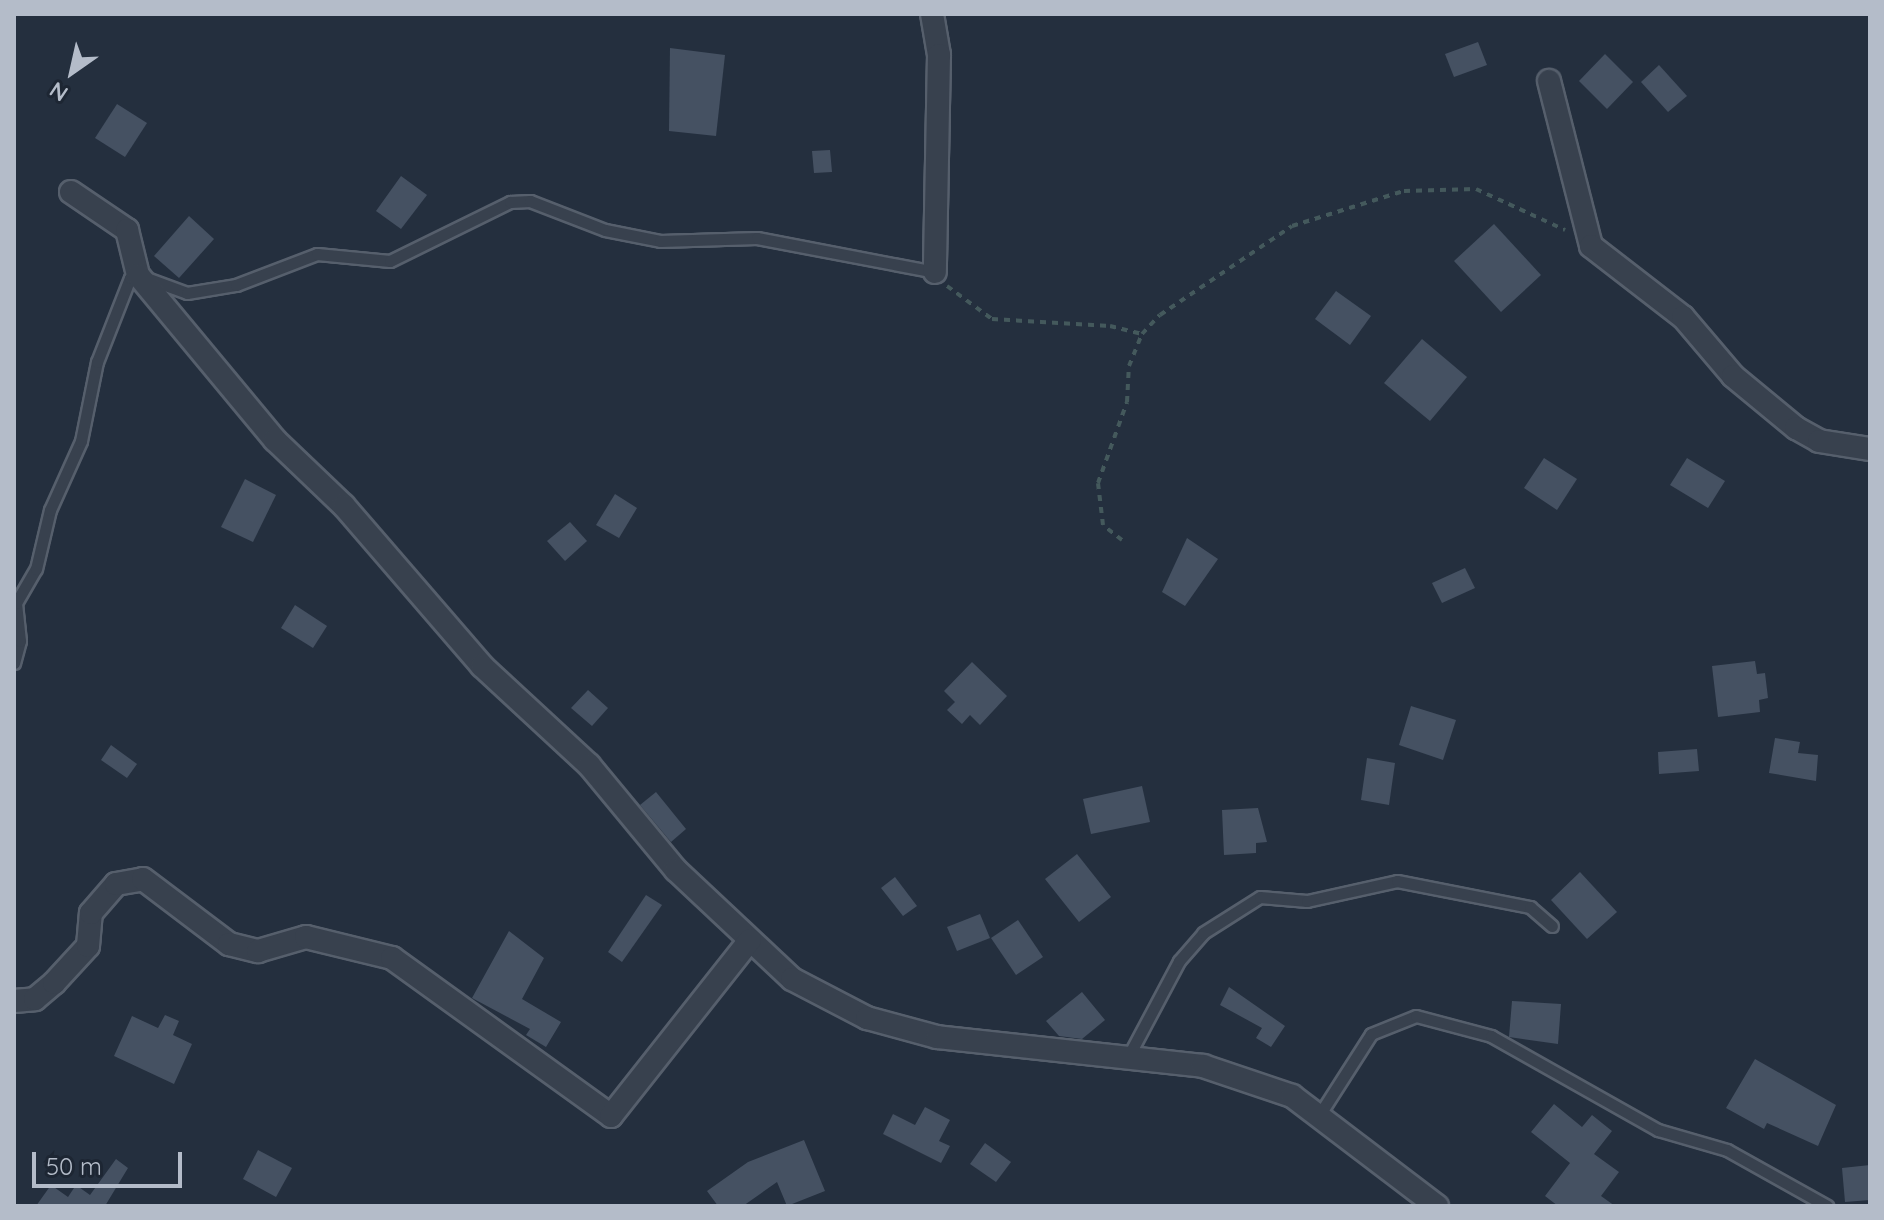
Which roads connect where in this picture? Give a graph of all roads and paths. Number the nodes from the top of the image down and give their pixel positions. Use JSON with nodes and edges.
{"nodes":[{"id":1,"x":932,"y":14,"type":"edge"},
{"id":2,"x":1549,"y":81,"type":"dead end"},
{"id":3,"x":71,"y":192,"type":"dead end"},
{"id":4,"x":1591,"y":246,"type":"junction"},
{"id":5,"x":935,"y":272,"type":"junction"},
{"id":6,"x":138,"y":275,"type":"junction"},
{"id":7,"x":1142,"y":334,"type":"junction"},
{"id":8,"x":1870,"y":449,"type":"edge"},
{"id":9,"x":1122,"y":540,"type":"dead end"},
{"id":10,"x":14,"y":663,"type":"edge"},
{"id":11,"x":1552,"y":926,"type":"dead end"},
{"id":12,"x":750,"y":940,"type":"junction"},
{"id":13,"x":14,"y":1001,"type":"edge"},
{"id":14,"x":1128,"y":1057,"type":"junction"},
{"id":15,"x":1318,"y":1118,"type":"junction"},
{"id":16,"x":1437,"y":1206,"type":"edge"},
{"id":17,"x":1827,"y":1206,"type":"edge"}],
"edges":[{"from":1,"to":5,"type":"street"},
{"from":2,"to":4,"type":"street"},
{"from":3,"to":6,"type":"street"},
{"from":4,"to":7,"type":"path"},
{"from":4,"to":8,"type":"street"},
{"from":5,"to":6,"type":"lane"},
{"from":5,"to":7,"type":"path"},
{"from":6,"to":10,"type":"lane"},
{"from":6,"to":12,"type":"street"},
{"from":7,"to":9,"type":"path"},
{"from":11,"to":14,"type":"lane"},
{"from":12,"to":13,"type":"street"},
{"from":12,"to":14,"type":"street"},
{"from":14,"to":15,"type":"street"},
{"from":15,"to":16,"type":"street"},
{"from":15,"to":17,"type":"lane"}]}
